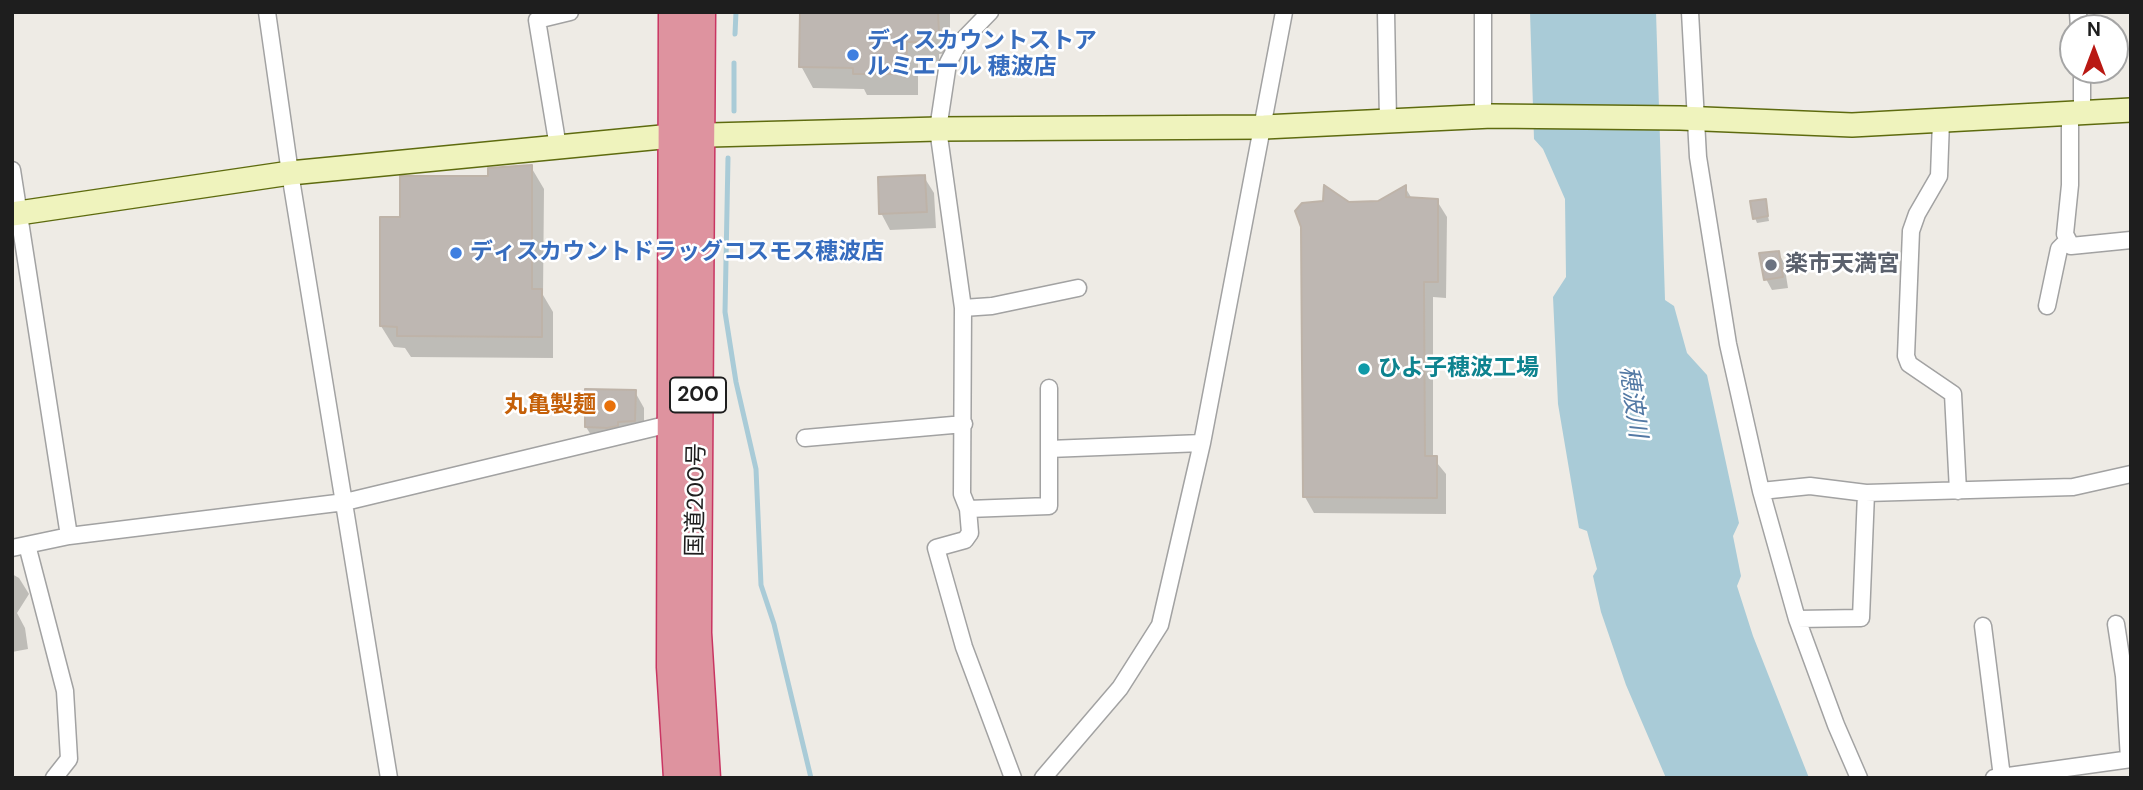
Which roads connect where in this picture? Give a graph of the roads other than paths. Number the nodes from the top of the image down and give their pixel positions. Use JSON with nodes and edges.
{"nodes":[{"id":1,"x":267,"y":12,"type":"edge"},
{"id":2,"x":570,"y":12,"type":"edge"},
{"id":3,"x":674,"y":12,"type":"edge"},
{"id":4,"x":700,"y":12,"type":"edge"},
{"id":5,"x":990,"y":12,"type":"edge"},
{"id":6,"x":1284,"y":12,"type":"edge"},
{"id":7,"x":1386,"y":12,"type":"edge"},
{"id":8,"x":1483,"y":12,"type":"edge"},
{"id":9,"x":1690,"y":12,"type":"edge"},
{"id":10,"x":2079,"y":84,"type":"edge"},
{"id":11,"x":2131,"y":110,"type":"edge"},
{"id":12,"x":2076,"y":114,"type":"junction"},
{"id":13,"x":1487,"y":117,"type":"junction"},
{"id":14,"x":1687,"y":118,"type":"junction"},
{"id":15,"x":1388,"y":121,"type":"junction"},
{"id":16,"x":1941,"y":121,"type":"junction"},
{"id":17,"x":1264,"y":127,"type":"junction"},
{"id":18,"x":938,"y":129,"type":"junction"},
{"id":19,"x":685,"y":136,"type":"junction"},
{"id":20,"x":558,"y":147,"type":"junction"},
{"id":21,"x":12,"y":170,"type":"edge"},
{"id":22,"x":290,"y":173,"type":"junction"},
{"id":23,"x":16,"y":214,"type":"edge"},
{"id":24,"x":2068,"y":240,"type":"junction"},
{"id":25,"x":2131,"y":240,"type":"edge"},
{"id":26,"x":1078,"y":288,"type":"dead end"},
{"id":27,"x":2047,"y":306,"type":"dead end"},
{"id":28,"x":963,"y":309,"type":"junction"},
{"id":29,"x":1049,"y":388,"type":"dead end"},
{"id":30,"x":686,"y":422,"type":"junction"},
{"id":31,"x":964,"y":424,"type":"junction"},
{"id":32,"x":805,"y":439,"type":"dead end"},
{"id":33,"x":1202,"y":443,"type":"junction"},
{"id":34,"x":1049,"y":449,"type":"junction"},
{"id":35,"x":2131,"y":474,"type":"edge"},
{"id":36,"x":1761,"y":491,"type":"junction"},
{"id":37,"x":1958,"y":491,"type":"junction"},
{"id":38,"x":1866,"y":493,"type":"junction"},
{"id":39,"x":345,"y":502,"type":"junction"},
{"id":40,"x":968,"y":509,"type":"junction"},
{"id":41,"x":69,"y":536,"type":"junction"},
{"id":42,"x":20,"y":547,"type":"edge"},
{"id":43,"x":1797,"y":619,"type":"junction"},
{"id":44,"x":2116,"y":624,"type":"dead end"},
{"id":45,"x":1983,"y":626,"type":"dead end"},
{"id":46,"x":2130,"y":759,"type":"edge"},
{"id":47,"x":1996,"y":777,"type":"edge"},
{"id":48,"x":54,"y":778,"type":"edge"},
{"id":49,"x":389,"y":778,"type":"edge"},
{"id":50,"x":679,"y":778,"type":"edge"},
{"id":51,"x":705,"y":778,"type":"edge"},
{"id":52,"x":1013,"y":778,"type":"edge"},
{"id":53,"x":1043,"y":778,"type":"edge"},
{"id":54,"x":1859,"y":778,"type":"edge"}],
"edges":[{"from":1,"to":22,"type":"street"},
{"from":2,"to":20,"type":"street"},
{"from":3,"to":19,"type":"highway","name":"国道200号","number":"200"},
{"from":4,"to":19,"type":"highway","name":"国道200号","number":"200"},
{"from":5,"to":18,"type":"street"},
{"from":6,"to":17,"type":"street"},
{"from":7,"to":15,"type":"street"},
{"from":8,"to":13,"type":"street"},
{"from":9,"to":14,"type":"street"},
{"from":10,"to":12,"type":"street"},
{"from":11,"to":12,"type":"street"},
{"from":12,"to":16,"type":"street"},
{"from":12,"to":24,"type":"street"},
{"from":13,"to":14,"type":"street"},
{"from":13,"to":15,"type":"street"},
{"from":14,"to":16,"type":"street"},
{"from":14,"to":36,"type":"street"},
{"from":15,"to":17,"type":"street"},
{"from":16,"to":37,"type":"street"},
{"from":17,"to":18,"type":"street"},
{"from":17,"to":33,"type":"street"},
{"from":18,"to":19,"type":"street"},
{"from":18,"to":28,"type":"street"},
{"from":19,"to":20,"type":"street"},
{"from":19,"to":30,"type":"highway","name":"国道200号","number":"200"},
{"from":20,"to":22,"type":"street"},
{"from":21,"to":23,"type":"street"},
{"from":22,"to":23,"type":"street"},
{"from":22,"to":39,"type":"street"},
{"from":23,"to":41,"type":"street"},
{"from":24,"to":25,"type":"street"},
{"from":24,"to":27,"type":"street"},
{"from":26,"to":28,"type":"street"},
{"from":28,"to":31,"type":"street"},
{"from":29,"to":34,"type":"street"},
{"from":30,"to":39,"type":"street"},
{"from":30,"to":50,"type":"highway","name":"国道200号","number":"200"},
{"from":30,"to":51,"type":"highway","name":"国道200号","number":"200"},
{"from":31,"to":32,"type":"street"},
{"from":31,"to":40,"type":"street"},
{"from":33,"to":34,"type":"street"},
{"from":33,"to":53,"type":"street"},
{"from":34,"to":40,"type":"street"},
{"from":35,"to":37,"type":"street"},
{"from":36,"to":38,"type":"street"},
{"from":36,"to":43,"type":"street"},
{"from":37,"to":38,"type":"street"},
{"from":38,"to":43,"type":"street"},
{"from":39,"to":41,"type":"street"},
{"from":39,"to":49,"type":"street"},
{"from":40,"to":52,"type":"street"},
{"from":41,"to":42,"type":"street"},
{"from":42,"to":48,"type":"street"},
{"from":43,"to":54,"type":"street"},
{"from":44,"to":46,"type":"street"},
{"from":45,"to":47,"type":"street"},
{"from":46,"to":47,"type":"street"}]}
